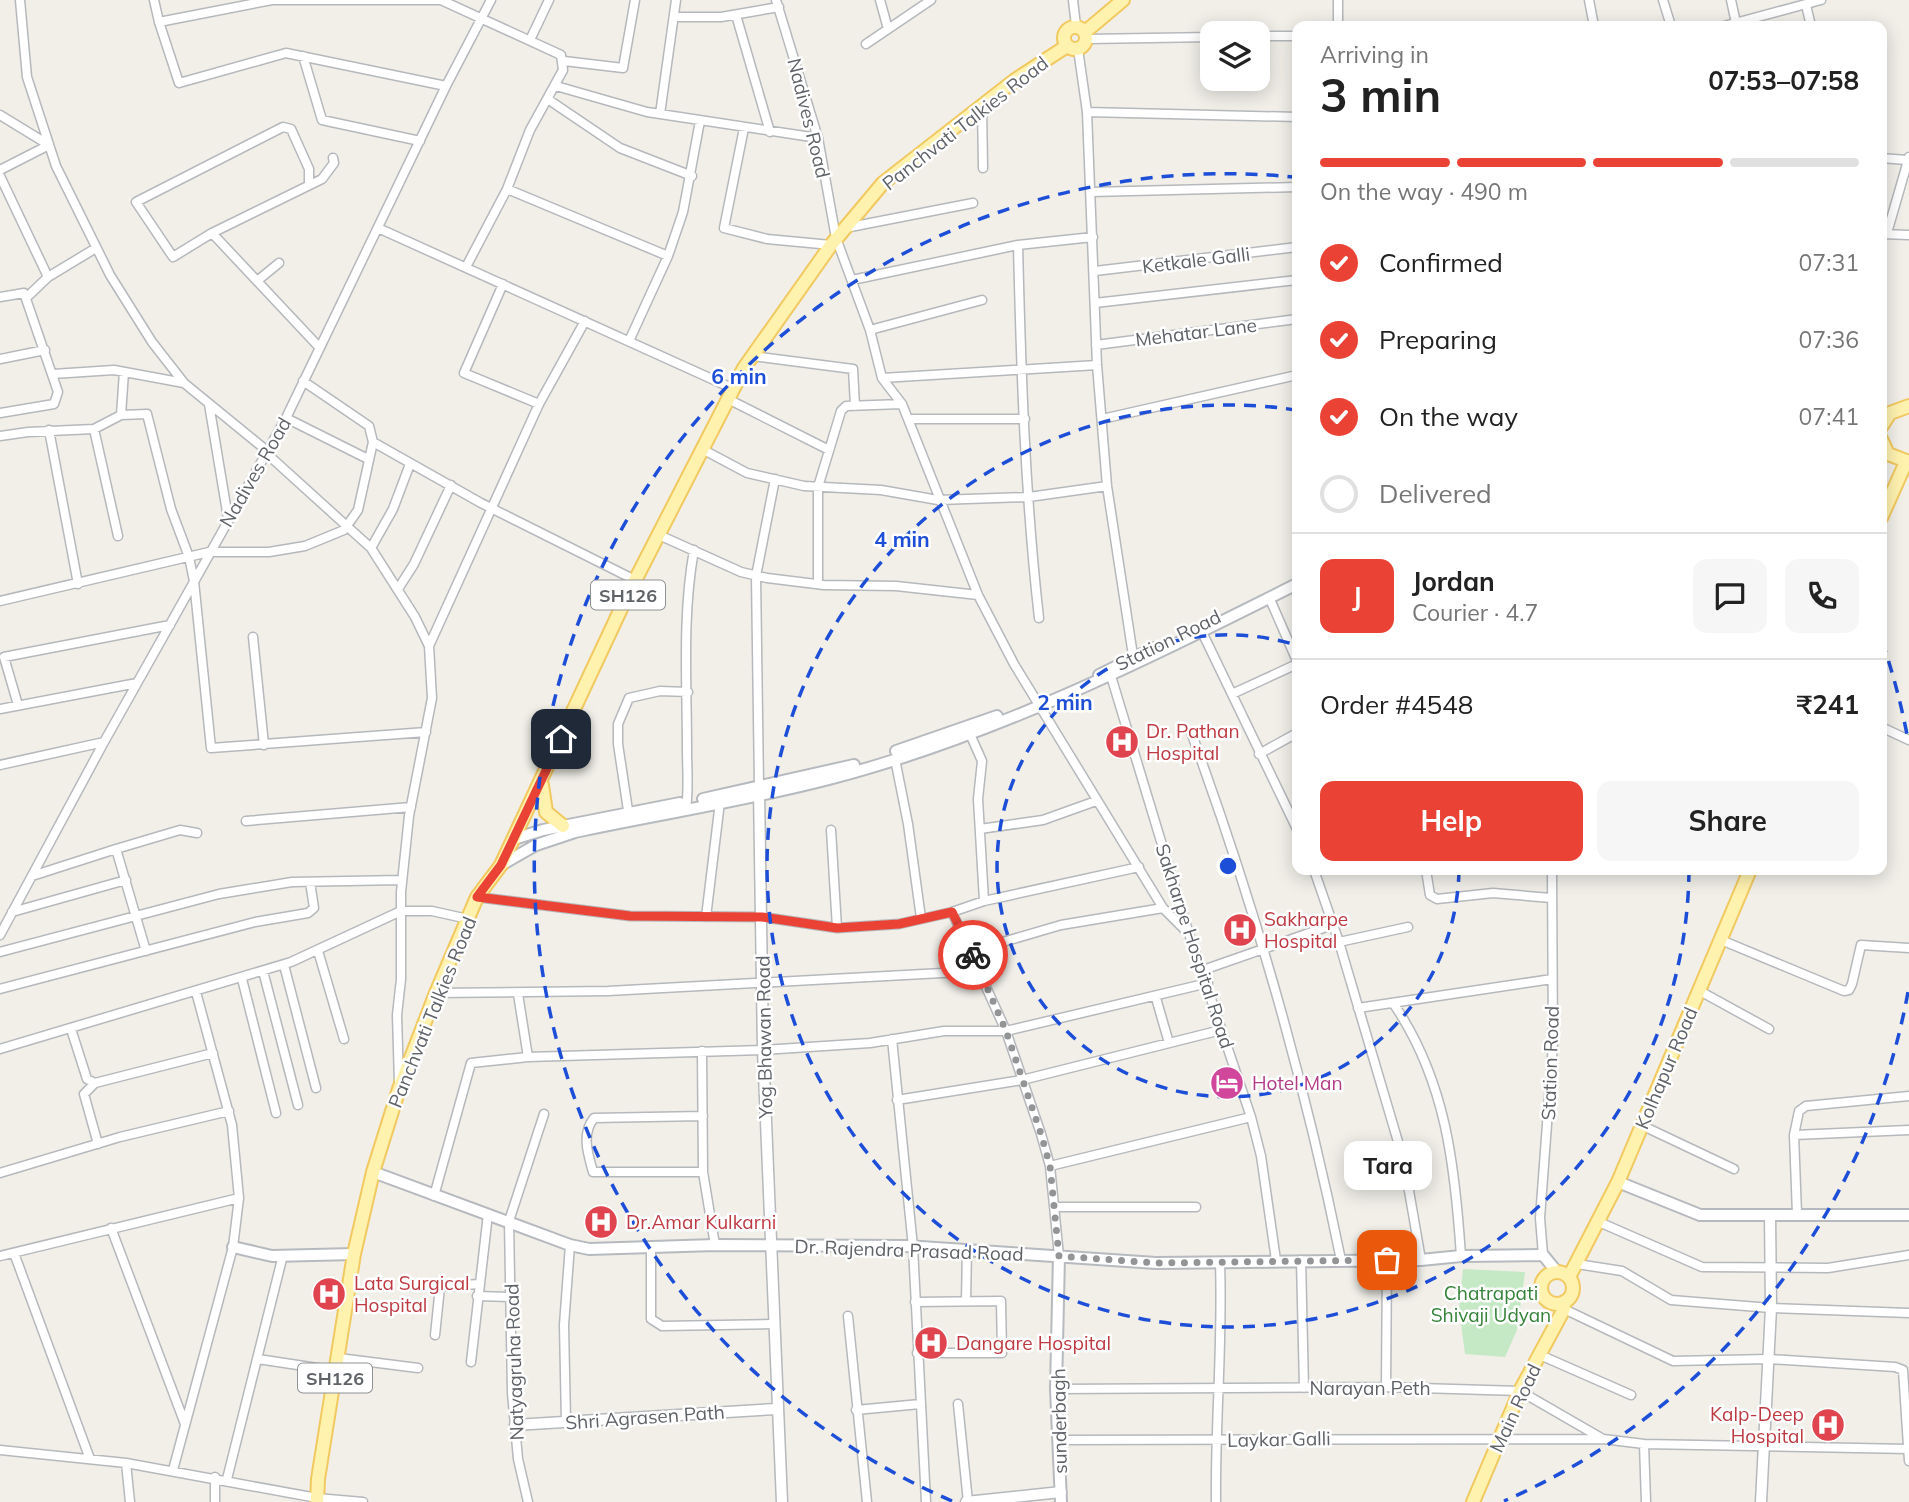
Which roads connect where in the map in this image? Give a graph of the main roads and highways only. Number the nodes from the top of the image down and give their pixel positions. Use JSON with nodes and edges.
{"nodes":[{"id":1,"x":1123,"y":0,"type":"edge"},
{"id":2,"x":1908,"y":405,"type":"edge"},
{"id":3,"x":1887,"y":416,"type":"edge"},
{"id":4,"x":1887,"y":452,"type":"edge"},
{"id":5,"x":1907,"y":462,"type":"edge"},
{"id":6,"x":1887,"y":505,"type":"edge"},
{"id":7,"x":1292,"y":579,"type":"edge"},
{"id":8,"x":1292,"y":586,"type":"edge"},
{"id":9,"x":1133,"y":660,"type":"junction"},
{"id":10,"x":1039,"y":705,"type":"junction"},
{"id":11,"x":543,"y":777,"type":"junction"},
{"id":12,"x":759,"y":790,"type":"junction"},
{"id":13,"x":686,"y":805,"type":"junction"},
{"id":14,"x":629,"y":816,"type":"junction"},
{"id":15,"x":563,"y":826,"type":"junction"},
{"id":16,"x":514,"y":838,"type":"junction"},
{"id":17,"x":501,"y":865,"type":"junction"},
{"id":18,"x":1748,"y":875,"type":"edge"},
{"id":19,"x":373,"y":1172,"type":"junction"},
{"id":20,"x":1618,"y":1182,"type":"junction"},
{"id":21,"x":1909,"y":1215,"type":"edge"},
{"id":22,"x":233,"y":1247,"type":"road end"},
{"id":23,"x":354,"y":1254,"type":"junction"},
{"id":24,"x":1059,"y":1256,"type":"junction"},
{"id":25,"x":1563,"y":1274,"type":"junction"},
{"id":26,"x":1562,"y":1309,"type":"junction"},
{"id":27,"x":1061,"y":1497,"type":"edge"},
{"id":28,"x":317,"y":1500,"type":"edge"},
{"id":29,"x":1473,"y":1502,"type":"edge"}],
"edges":[{"from":1,"to":11,"type":"main road","name":"Panchvati Talkies Road","number":"SH126"},
{"from":2,"to":3,"type":"main road"},
{"from":4,"to":5,"type":"main road"},
{"from":5,"to":6,"type":"main road"},
{"from":7,"to":9,"type":"main road","name":"Station Road"},
{"from":8,"to":9,"type":"main road","name":"Station Road"},
{"from":9,"to":10,"type":"main road","name":"Station Road"},
{"from":9,"to":10,"type":"main road","name":"Station Road"},
{"from":10,"to":12,"type":"main road"},
{"from":10,"to":12,"type":"main road"},
{"from":11,"to":15,"type":"main road"},
{"from":11,"to":16,"type":"main road","name":"Panchvati Talkies Road","number":"SH126"},
{"from":12,"to":13,"type":"main road"},
{"from":12,"to":13,"type":"main road"},
{"from":13,"to":14,"type":"main road"},
{"from":14,"to":15,"type":"main road"},
{"from":14,"to":17,"type":"main road"},
{"from":15,"to":16,"type":"main road"},
{"from":16,"to":17,"type":"main road","name":"Panchvati Talkies Road","number":"SH126"},
{"from":17,"to":19,"type":"main road","name":"Panchvati Talkies Road","number":"SH126"},
{"from":18,"to":20,"type":"main road","name":"Kolhapur Road"},
{"from":19,"to":23,"type":"main road","name":"Panchvati Talkies Road","number":"SH126"},
{"from":19,"to":24,"type":"main road","name":"Dr. Rajendra Prasad Road"},
{"from":20,"to":21,"type":"main road"},
{"from":20,"to":25,"type":"main road","name":"Kolhapur Road"},
{"from":22,"to":23,"type":"main road"},
{"from":23,"to":28,"type":"main road","number":"SH126"},
{"from":24,"to":25,"type":"main road","name":"Dr. Rajendra Prasad Road"},
{"from":24,"to":27,"type":"main road","name":"sunderbagh"},
{"from":25,"to":26,"type":"main road"},
{"from":25,"to":26,"type":"main road"},
{"from":26,"to":29,"type":"main road","name":"Main Road"}]}
